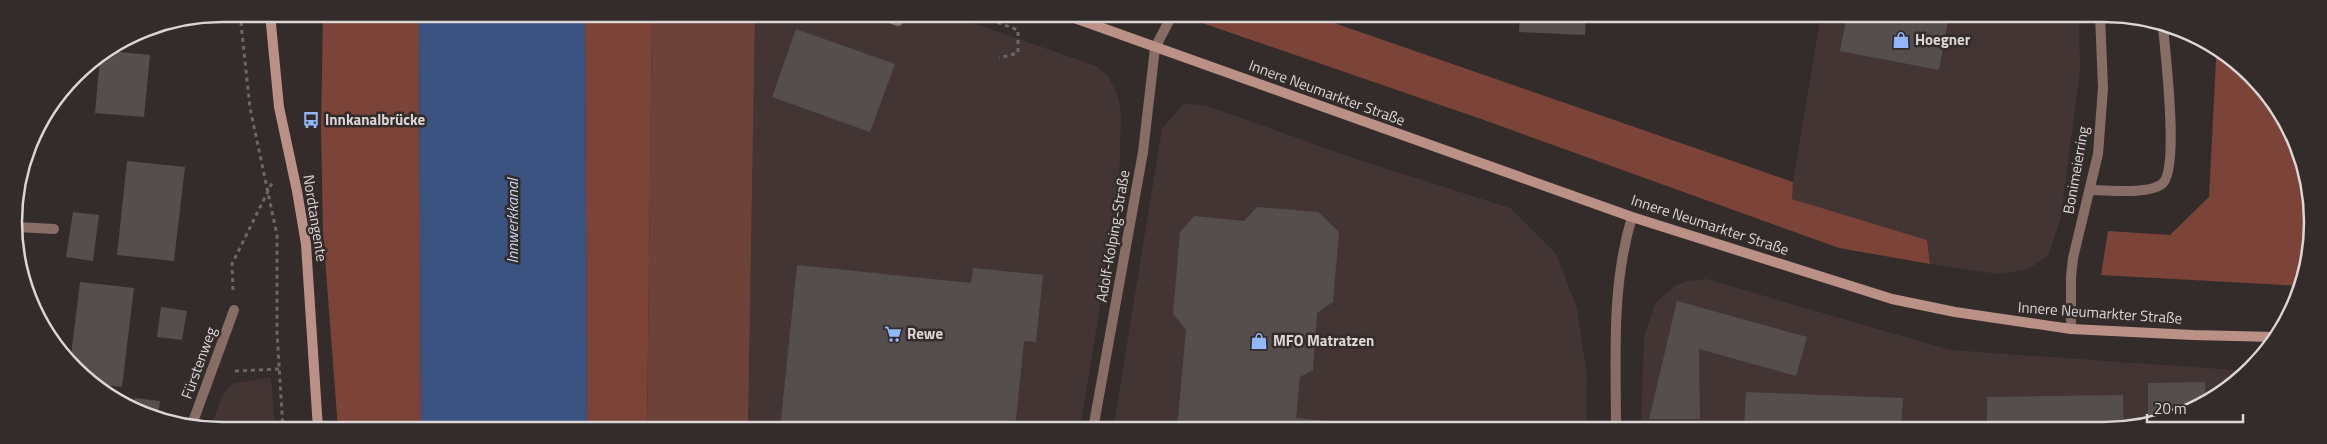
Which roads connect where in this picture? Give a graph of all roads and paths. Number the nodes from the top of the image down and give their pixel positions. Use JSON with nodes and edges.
{"nodes":[{"id":1,"x":241,"y":22,"type":"edge"},
{"id":2,"x":271,"y":22,"type":"edge"},
{"id":3,"x":996,"y":22,"type":"edge"},
{"id":4,"x":1087,"y":22,"type":"edge"},
{"id":5,"x":1168,"y":22,"type":"edge"},
{"id":6,"x":2100,"y":22,"type":"edge"},
{"id":7,"x":2163,"y":31,"type":"edge"},
{"id":8,"x":1155,"y":48,"type":"junction"},
{"id":9,"x":999,"y":58,"type":"dead end"},
{"id":10,"x":289,"y":155,"type":"junction"},
{"id":11,"x":268,"y":188,"type":"junction"},
{"id":12,"x":2090,"y":190,"type":"junction"},
{"id":13,"x":1632,"y":217,"type":"junction"},
{"id":14,"x":22,"y":227,"type":"edge"},
{"id":15,"x":54,"y":229,"type":"dead end"},
{"id":16,"x":234,"y":310,"type":"joint"},
{"id":17,"x":2071,"y":329,"type":"junction"},
{"id":18,"x":2268,"y":337,"type":"edge"},
{"id":19,"x":280,"y":369,"type":"junction"},
{"id":20,"x":212,"y":372,"type":"junction"},
{"id":21,"x":194,"y":420,"type":"edge"},
{"id":22,"x":283,"y":422,"type":"edge"},
{"id":23,"x":318,"y":422,"type":"edge"},
{"id":24,"x":1095,"y":422,"type":"edge"},
{"id":25,"x":1616,"y":422,"type":"edge"}],
"edges":[{"from":1,"to":11,"type":"path"},
{"from":2,"to":10,"type":"main road","name":"Nordtangente"},
{"from":3,"to":9,"type":"path"},
{"from":4,"to":8,"type":"main road","name":"Innere Neumarkter Straße"},
{"from":5,"to":8,"type":"street"},
{"from":6,"to":12,"type":"street","name":"Bonimeierring"},
{"from":7,"to":12,"type":"street"},
{"from":8,"to":13,"type":"main road","name":"Innere Neumarkter Straße"},
{"from":8,"to":24,"type":"street","name":"Adolf-Kolping-Straße"},
{"from":10,"to":11,"type":"path"},
{"from":10,"to":23,"type":"main road","name":"Nordtangente"},
{"from":11,"to":16,"type":"path"},
{"from":11,"to":19,"type":"path"},
{"from":12,"to":17,"type":"street","name":"Bonimeierring"},
{"from":13,"to":17,"type":"main road","name":"Innere Neumarkter Straße"},
{"from":13,"to":25,"type":"street"},
{"from":14,"to":15,"type":"street"},
{"from":16,"to":20,"type":"street","name":"Fürstenweg"},
{"from":17,"to":18,"type":"main road","name":"Innere Neumarkter Straße"},
{"from":19,"to":20,"type":"path"},
{"from":19,"to":22,"type":"path"},
{"from":20,"to":21,"type":"street","name":"Fürstenweg"}]}
